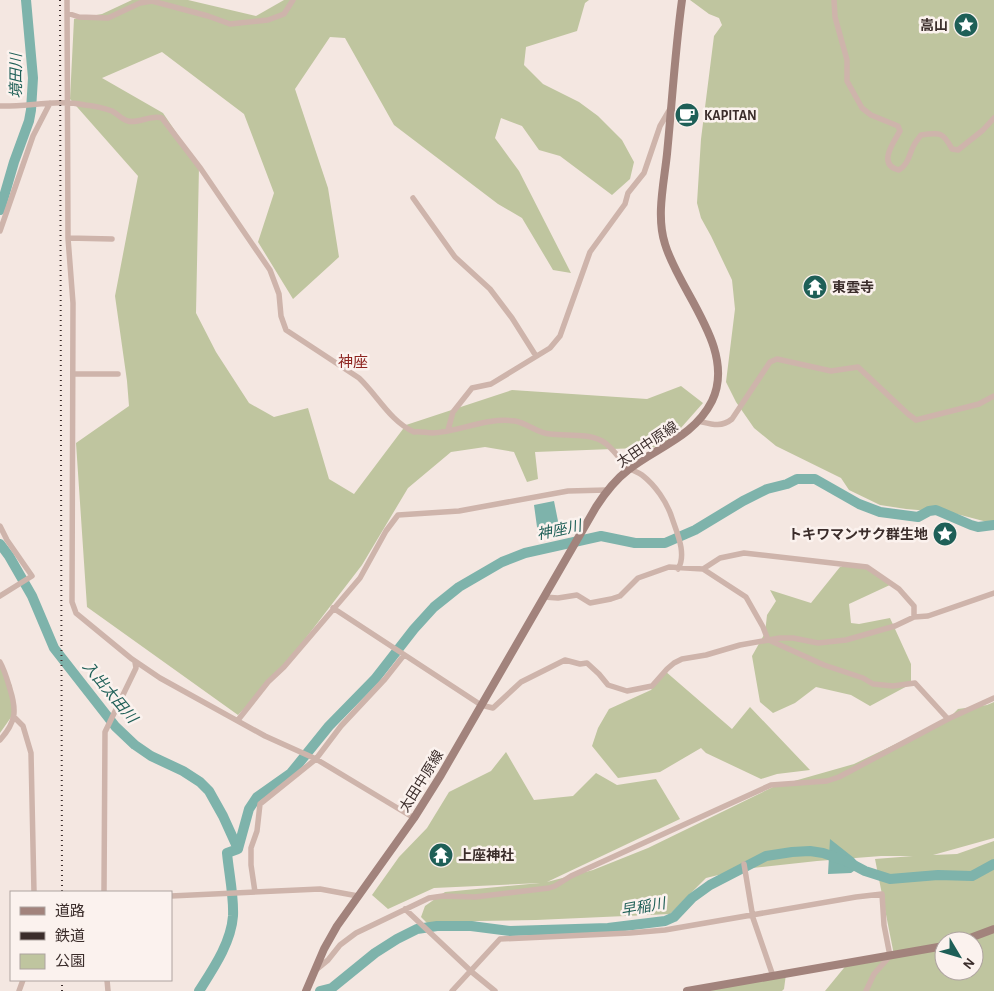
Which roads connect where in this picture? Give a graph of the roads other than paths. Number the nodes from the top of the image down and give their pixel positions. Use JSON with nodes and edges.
{"nodes":[{"id":1,"x":67,"y":0,"type":"edge"},
{"id":2,"x":293,"y":0,"type":"edge"},
{"id":3,"x":682,"y":0,"type":"edge"},
{"id":4,"x":834,"y":0,"type":"edge"},
{"id":5,"x":67,"y":14,"type":"junction"},
{"id":6,"x":50,"y":103,"type":"junction"},
{"id":7,"x":68,"y":103,"type":"junction"},
{"id":8,"x":0,"y":106,"type":"edge"},
{"id":9,"x":671,"y":108,"type":"junction"},
{"id":10,"x":994,"y":118,"type":"edge"},
{"id":11,"x":413,"y":198,"type":"dead end"},
{"id":12,"x":0,"y":231,"type":"edge"},
{"id":13,"x":68,"y":238,"type":"junction"},
{"id":14,"x":112,"y":239,"type":"dead end"},
{"id":15,"x":536,"y":356,"type":"junction"},
{"id":16,"x":73,"y":374,"type":"junction"},
{"id":17,"x":118,"y":374,"type":"dead end"},
{"id":18,"x":994,"y":396,"type":"edge"},
{"id":19,"x":698,"y":421,"type":"junction"},
{"id":20,"x":448,"y":430,"type":"junction"},
{"id":21,"x":630,"y":468,"type":"junction"},
{"id":22,"x":607,"y":490,"type":"junction"},
{"id":23,"x":0,"y":526,"type":"edge"},
{"id":24,"x":678,"y":569,"type":"junction"},
{"id":25,"x":703,"y":569,"type":"junction"},
{"id":26,"x":994,"y":593,"type":"edge"},
{"id":27,"x":0,"y":596,"type":"edge"},
{"id":28,"x":544,"y":597,"type":"junction"},
{"id":29,"x":333,"y":608,"type":"junction"},
{"id":30,"x":914,"y":617,"type":"junction"},
{"id":31,"x":768,"y":640,"type":"junction"},
{"id":32,"x":404,"y":655,"type":"junction"},
{"id":33,"x":0,"y":662,"type":"edge"},
{"id":34,"x":135,"y":662,"type":"junction"},
{"id":35,"x":994,"y":698,"type":"edge"},
{"id":36,"x":481,"y":706,"type":"junction"},
{"id":37,"x":15,"y":718,"type":"junction"},
{"id":38,"x":948,"y":719,"type":"junction"},
{"id":39,"x":238,"y":720,"type":"junction"},
{"id":40,"x":0,"y":740,"type":"edge"},
{"id":41,"x":316,"y":759,"type":"junction"},
{"id":42,"x":414,"y":818,"type":"junction"},
{"id":43,"x":744,"y":864,"type":"dead end"},
{"id":44,"x":34,"y":891,"type":"edge"},
{"id":45,"x":104,"y":891,"type":"edge"},
{"id":46,"x":255,"y":892,"type":"junction"},
{"id":47,"x":172,"y":896,"type":"edge"},
{"id":48,"x":358,"y":896,"type":"junction"},
{"id":49,"x":405,"y":909,"type":"junction"},
{"id":50,"x":753,"y":914,"type":"junction"},
{"id":51,"x":934,"y":948,"type":"edge"},
{"id":52,"x":890,"y":956,"type":"junction"},
{"id":53,"x":315,"y":970,"type":"junction"},
{"id":54,"x":471,"y":970,"type":"junction"},
{"id":55,"x":773,"y":976,"type":"junction"},
{"id":56,"x":306,"y":991,"type":"edge"},
{"id":57,"x":452,"y":991,"type":"edge"},
{"id":58,"x":496,"y":991,"type":"edge"},
{"id":59,"x":687,"y":991,"type":"edge"},
{"id":60,"x":866,"y":991,"type":"edge"}],
"edges":[{"from":1,"to":5,"type":"street"},
{"from":2,"to":5,"type":"street"},
{"from":3,"to":9,"type":"main road","name":"太田中原線"},
{"from":4,"to":10,"type":"street"},
{"from":5,"to":7,"type":"street"},
{"from":6,"to":7,"type":"street"},
{"from":6,"to":8,"type":"street"},
{"from":6,"to":12,"type":"street"},
{"from":7,"to":13,"type":"street"},
{"from":7,"to":20,"type":"street"},
{"from":9,"to":15,"type":"street"},
{"from":9,"to":19,"type":"main road","name":"太田中原線"},
{"from":11,"to":15,"type":"street"},
{"from":13,"to":14,"type":"street"},
{"from":13,"to":16,"type":"street"},
{"from":15,"to":20,"type":"street"},
{"from":16,"to":17,"type":"street"},
{"from":16,"to":34,"type":"street"},
{"from":18,"to":19,"type":"street"},
{"from":19,"to":21,"type":"main road","name":"太田中原線"},
{"from":20,"to":21,"type":"street"},
{"from":21,"to":22,"type":"main road","name":"太田中原線"},
{"from":21,"to":24,"type":"street"},
{"from":22,"to":28,"type":"main road","name":"太田中原線"},
{"from":22,"to":29,"type":"street"},
{"from":23,"to":27,"type":"street"},
{"from":24,"to":25,"type":"street"},
{"from":24,"to":28,"type":"street"},
{"from":25,"to":30,"type":"street"},
{"from":25,"to":31,"type":"street"},
{"from":26,"to":30,"type":"street"},
{"from":28,"to":36,"type":"main road","name":"太田中原線"},
{"from":29,"to":32,"type":"street"},
{"from":29,"to":39,"type":"street"},
{"from":30,"to":31,"type":"street"},
{"from":31,"to":36,"type":"street"},
{"from":31,"to":38,"type":"street"},
{"from":32,"to":36,"type":"street"},
{"from":32,"to":41,"type":"street"},
{"from":33,"to":37,"type":"street"},
{"from":34,"to":39,"type":"street"},
{"from":34,"to":45,"type":"street"},
{"from":35,"to":38,"type":"street"},
{"from":36,"to":42,"type":"main road","name":"太田中原線"},
{"from":37,"to":40,"type":"street"},
{"from":37,"to":44,"type":"street"},
{"from":38,"to":49,"type":"street"},
{"from":39,"to":41,"type":"street"},
{"from":41,"to":42,"type":"street"},
{"from":41,"to":46,"type":"street"},
{"from":42,"to":48,"type":"main road","name":"太田中原線"},
{"from":43,"to":50,"type":"street"},
{"from":46,"to":47,"type":"street"},
{"from":46,"to":48,"type":"street"},
{"from":48,"to":53,"type":"main road","name":"太田中原線"},
{"from":49,"to":53,"type":"street"},
{"from":49,"to":54,"type":"street"},
{"from":50,"to":52,"type":"street"},
{"from":50,"to":54,"type":"street"},
{"from":50,"to":55,"type":"street"},
{"from":51,"to":52,"type":"main road"},
{"from":52,"to":55,"type":"main road"},
{"from":52,"to":60,"type":"street"},
{"from":53,"to":56,"type":"main road","name":"太田中原線"},
{"from":54,"to":57,"type":"street"},
{"from":54,"to":58,"type":"street"},
{"from":55,"to":59,"type":"main road"}]}
